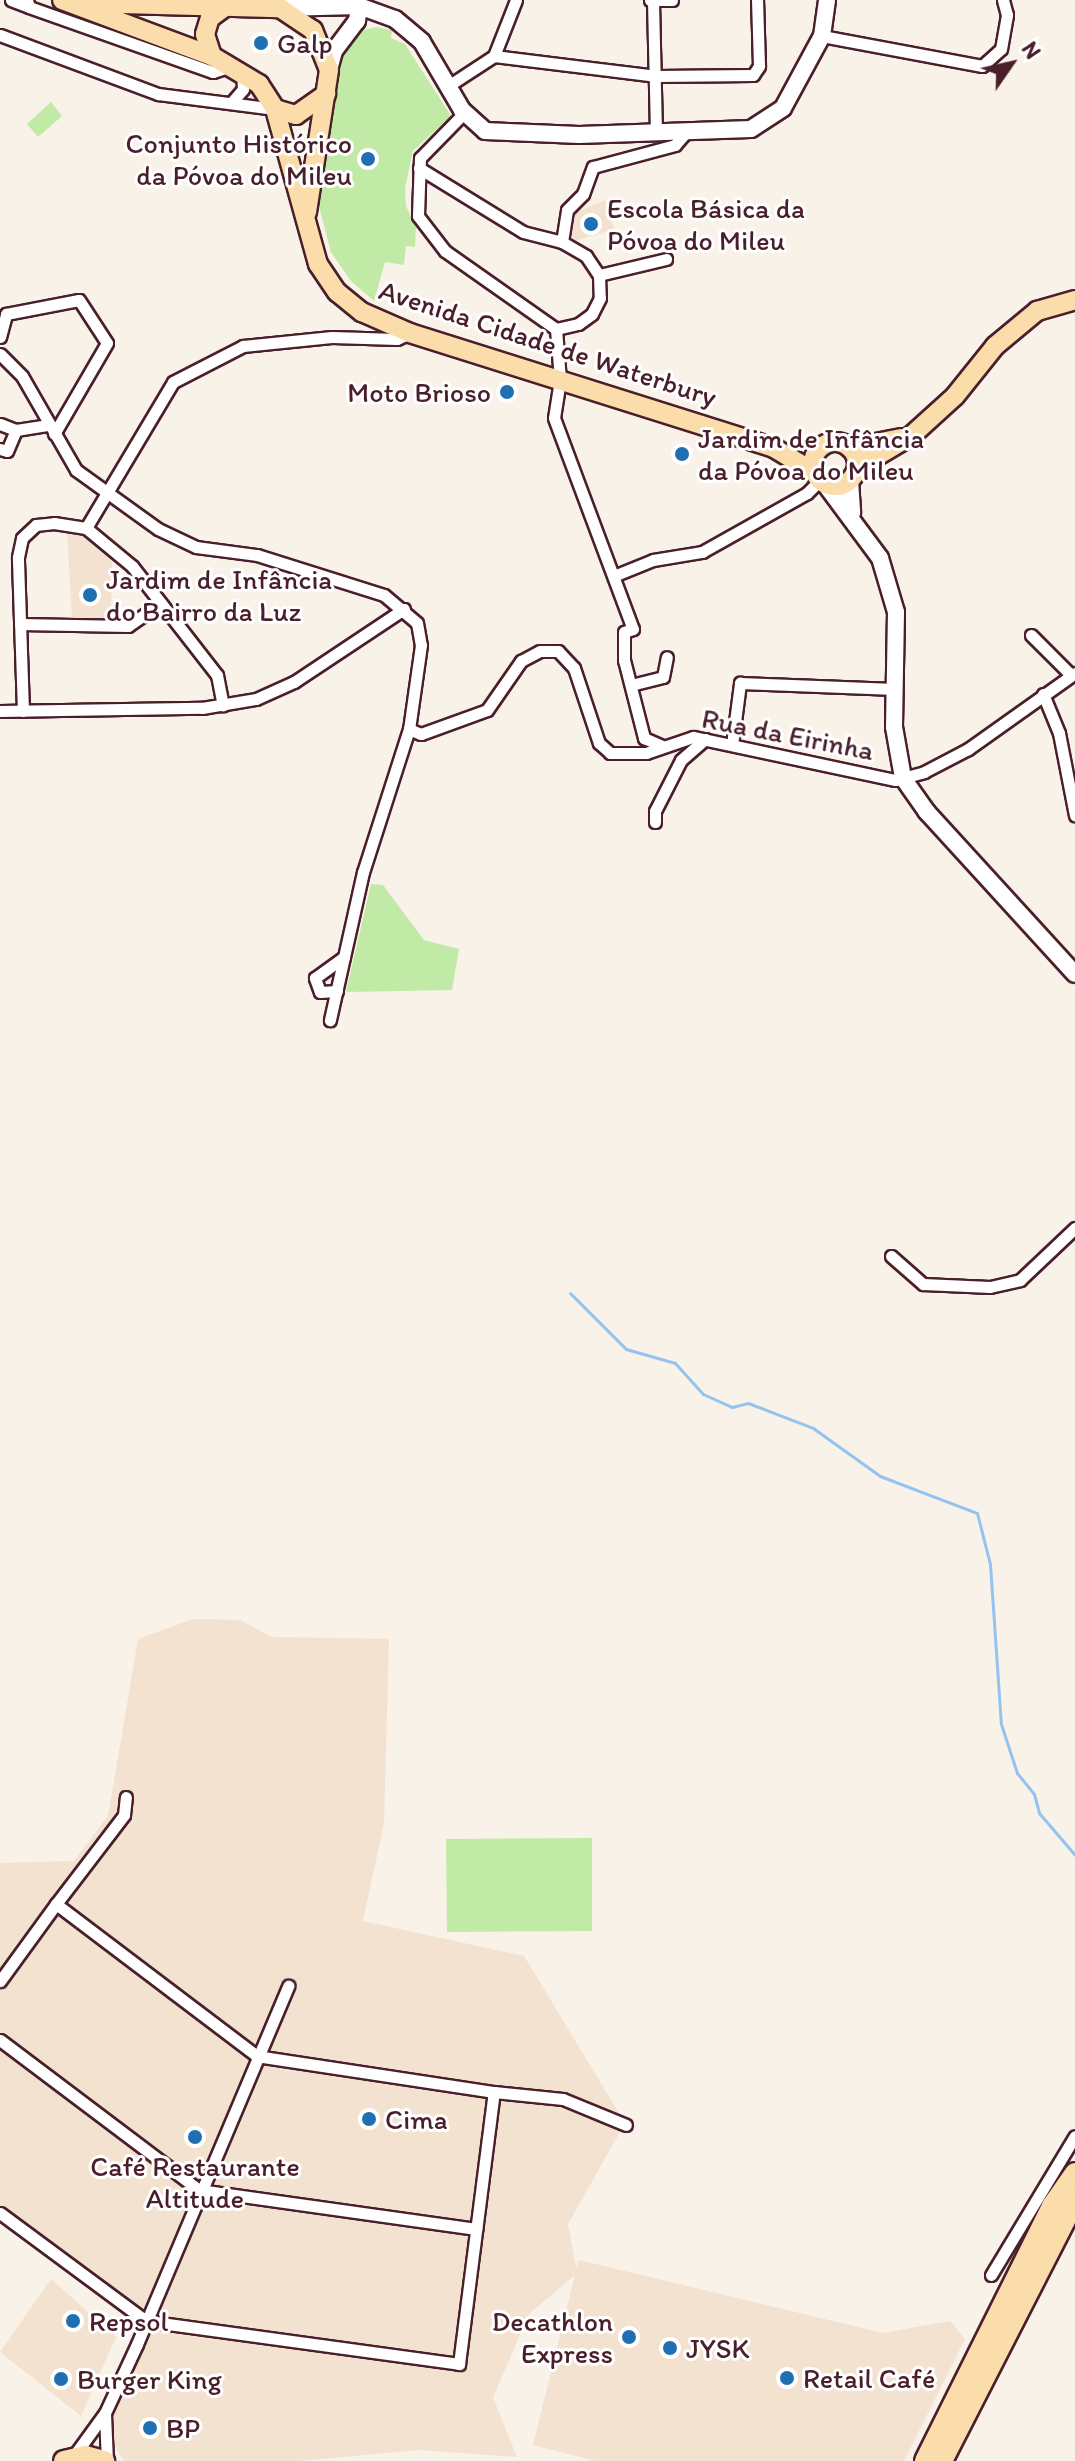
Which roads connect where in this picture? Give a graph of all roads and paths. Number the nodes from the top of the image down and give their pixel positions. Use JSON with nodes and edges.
{"nodes":[{"id":1,"x":11,"y":0,"type":"edge"},
{"id":2,"x":516,"y":0,"type":"edge"},
{"id":3,"x":672,"y":0,"type":"edge"},
{"id":4,"x":757,"y":0,"type":"edge"},
{"id":5,"x":827,"y":0,"type":"edge"},
{"id":6,"x":1003,"y":0,"type":"edge"},
{"id":7,"x":144,"y":1,"type":"edge"},
{"id":8,"x":652,"y":1,"type":"edge"},
{"id":9,"x":67,"y":2,"type":"edge"},
{"id":10,"x":28,"y":4,"type":"edge"},
{"id":11,"x":220,"y":4,"type":"edge"},
{"id":12,"x":299,"y":5,"type":"junction"},
{"id":13,"x":359,"y":6,"type":"junction"},
{"id":14,"x":273,"y":8,"type":"junction"},
{"id":15,"x":0,"y":35,"type":"edge"},
{"id":16,"x":822,"y":36,"type":"junction"},
{"id":17,"x":212,"y":56,"type":"junction"},
{"id":18,"x":494,"y":56,"type":"junction"},
{"id":19,"x":238,"y":68,"type":"junction"},
{"id":20,"x":329,"y":70,"type":"junction"},
{"id":21,"x":657,"y":76,"type":"junction"},
{"id":22,"x":448,"y":86,"type":"junction"},
{"id":23,"x":321,"y":99,"type":"junction"},
{"id":24,"x":231,"y":103,"type":"junction"},
{"id":25,"x":275,"y":109,"type":"junction"},
{"id":26,"x":465,"y":112,"type":"junction"},
{"id":27,"x":687,"y":131,"type":"junction"},
{"id":28,"x":656,"y":132,"type":"junction"},
{"id":29,"x":419,"y":168,"type":"junction"},
{"id":30,"x":306,"y":223,"type":"junction"},
{"id":31,"x":562,"y":242,"type":"junction"},
{"id":32,"x":666,"y":259,"type":"dead end"},
{"id":33,"x":599,"y":275,"type":"junction"},
{"id":34,"x":1075,"y":300,"type":"edge"},
{"id":35,"x":3,"y":314,"type":"edge"},
{"id":36,"x":556,"y":329,"type":"junction"},
{"id":37,"x":410,"y":333,"type":"junction"},
{"id":38,"x":0,"y":337,"type":"edge"},
{"id":39,"x":0,"y":354,"type":"edge"},
{"id":40,"x":560,"y":380,"type":"junction"},
{"id":41,"x":0,"y":424,"type":"edge"},
{"id":42,"x":16,"y":430,"type":"junction"},
{"id":43,"x":52,"y":430,"type":"junction"},
{"id":44,"x":911,"y":436,"type":"junction"},
{"id":45,"x":819,"y":447,"type":"junction"},
{"id":46,"x":774,"y":448,"type":"junction"},
{"id":47,"x":850,"y":448,"type":"junction"},
{"id":48,"x":0,"y":449,"type":"edge"},
{"id":49,"x":853,"y":475,"type":"junction"},
{"id":50,"x":820,"y":479,"type":"junction"},
{"id":51,"x":109,"y":496,"type":"junction"},
{"id":52,"x":852,"y":513,"type":"junction"},
{"id":53,"x":86,"y":528,"type":"junction"},
{"id":54,"x":616,"y":575,"type":"junction"},
{"id":55,"x":161,"y":603,"type":"junction"},
{"id":56,"x":404,"y":609,"type":"junction"},
{"id":57,"x":20,"y":624,"type":"junction"},
{"id":58,"x":1031,"y":635,"type":"dead end"},
{"id":59,"x":667,"y":657,"type":"dead end"},
{"id":60,"x":1072,"y":674,"type":"edge"},
{"id":61,"x":631,"y":685,"type":"junction"},
{"id":62,"x":895,"y":689,"type":"junction"},
{"id":63,"x":1043,"y":694,"type":"junction"},
{"id":64,"x":223,"y":705,"type":"junction"},
{"id":65,"x":0,"y":711,"type":"edge"},
{"id":66,"x":23,"y":711,"type":"junction"},
{"id":67,"x":409,"y":729,"type":"junction"},
{"id":68,"x":705,"y":739,"type":"junction"},
{"id":69,"x":732,"y":745,"type":"junction"},
{"id":70,"x":662,"y":746,"type":"junction"},
{"id":71,"x":896,"y":774,"type":"junction"},
{"id":72,"x":1075,"y":815,"type":"edge"},
{"id":73,"x":655,"y":822,"type":"dead end"},
{"id":74,"x":344,"y":957,"type":"junction"},
{"id":75,"x":1074,"y":972,"type":"edge"},
{"id":76,"x":337,"y":991,"type":"junction"},
{"id":77,"x":330,"y":1020,"type":"dead end"},
{"id":78,"x":1075,"y":1228,"type":"edge"},
{"id":79,"x":891,"y":1256,"type":"dead end"},
{"id":80,"x":126,"y":1797,"type":"dead end"},
{"id":81,"x":56,"y":1904,"type":"junction"},
{"id":82,"x":0,"y":1981,"type":"edge"},
{"id":83,"x":288,"y":1986,"type":"dead end"},
{"id":84,"x":0,"y":2040,"type":"edge"},
{"id":85,"x":257,"y":2056,"type":"junction"},
{"id":86,"x":494,"y":2092,"type":"junction"},
{"id":87,"x":626,"y":2125,"type":"dead end"},
{"id":88,"x":1075,"y":2136,"type":"edge"},
{"id":89,"x":1075,"y":2173,"type":"edge"},
{"id":90,"x":199,"y":2190,"type":"junction"},
{"id":91,"x":1075,"y":2201,"type":"edge"},
{"id":92,"x":0,"y":2213,"type":"edge"},
{"id":93,"x":476,"y":2229,"type":"junction"},
{"id":94,"x":991,"y":2275,"type":"dead end"},
{"id":95,"x":146,"y":2321,"type":"junction"},
{"id":96,"x":105,"y":2413,"type":"junction"},
{"id":97,"x":68,"y":2459,"type":"edge"},
{"id":98,"x":106,"y":2461,"type":"edge"},
{"id":99,"x":925,"y":2461,"type":"edge"},
{"id":100,"x":942,"y":2461,"type":"edge"}],
"edges":[{"from":1,"to":10,"type":"street"},
{"from":2,"to":18,"type":"street"},
{"from":3,"to":8,"type":"street"},
{"from":4,"to":21,"type":"street"},
{"from":5,"to":16,"type":"main road"},
{"from":6,"to":16,"type":"street"},
{"from":7,"to":9,"type":"main road"},
{"from":7,"to":11,"type":"main road"},
{"from":8,"to":21,"type":"street"},
{"from":9,"to":17,"type":"main road"},
{"from":10,"to":19,"type":"street"},
{"from":11,"to":12,"type":"main road"},
{"from":11,"to":14,"type":"main road"},
{"from":11,"to":17,"type":"main road"},
{"from":12,"to":13,"type":"main road"},
{"from":12,"to":14,"type":"main road"},
{"from":13,"to":20,"type":"main road"},
{"from":13,"to":22,"type":"main road"},
{"from":14,"to":20,"type":"main road"},
{"from":14,"to":23,"type":"main road"},
{"from":15,"to":24,"type":"street"},
{"from":16,"to":27,"type":"main road"},
{"from":17,"to":19,"type":"main road"},
{"from":18,"to":21,"type":"street"},
{"from":18,"to":22,"type":"street"},
{"from":19,"to":24,"type":"street"},
{"from":19,"to":25,"type":"main road"},
{"from":20,"to":23,"type":"main road"},
{"from":21,"to":28,"type":"street"},
{"from":22,"to":26,"type":"main road"},
{"from":23,"to":25,"type":"main road"},
{"from":23,"to":30,"type":"main road"},
{"from":24,"to":25,"type":"street"},
{"from":25,"to":30,"type":"main road","name":"Avenida Cidade de Waterbury"},
{"from":26,"to":28,"type":"main road"},
{"from":26,"to":29,"type":"street"},
{"from":27,"to":28,"type":"main road"},
{"from":27,"to":31,"type":"street"},
{"from":29,"to":31,"type":"street"},
{"from":29,"to":36,"type":"street"},
{"from":30,"to":37,"type":"main road","name":"Avenida Cidade de Waterbury"},
{"from":31,"to":33,"type":"street"},
{"from":32,"to":33,"type":"street"},
{"from":33,"to":36,"type":"street"},
{"from":34,"to":44,"type":"main road"},
{"from":35,"to":38,"type":"street"},
{"from":35,"to":43,"type":"street"},
{"from":36,"to":40,"type":"street"},
{"from":37,"to":40,"type":"main road","name":"Avenida Cidade de Waterbury"},
{"from":37,"to":51,"type":"street"},
{"from":39,"to":43,"type":"street"},
{"from":40,"to":46,"type":"main road","name":"Avenida Cidade de Waterbury"},
{"from":40,"to":54,"type":"street"},
{"from":41,"to":42,"type":"street"},
{"from":42,"to":43,"type":"street"},
{"from":42,"to":48,"type":"street"},
{"from":43,"to":51,"type":"street"},
{"from":44,"to":47,"type":"main road"},
{"from":44,"to":49,"type":"main road"},
{"from":45,"to":46,"type":"main road"},
{"from":45,"to":47,"type":"main road"},
{"from":45,"to":50,"type":"main road"},
{"from":46,"to":50,"type":"main road"},
{"from":47,"to":49,"type":"main road"},
{"from":49,"to":50,"type":"main road"},
{"from":49,"to":52,"type":"main road"},
{"from":50,"to":52,"type":"main road"},
{"from":50,"to":54,"type":"street"},
{"from":51,"to":53,"type":"street"},
{"from":51,"to":56,"type":"street"},
{"from":52,"to":62,"type":"main road"},
{"from":53,"to":55,"type":"street"},
{"from":53,"to":57,"type":"street"},
{"from":54,"to":61,"type":"street"},
{"from":55,"to":57,"type":"street"},
{"from":55,"to":64,"type":"street"},
{"from":56,"to":64,"type":"street"},
{"from":56,"to":67,"type":"street"},
{"from":57,"to":66,"type":"street"},
{"from":58,"to":60,"type":"street"},
{"from":59,"to":61,"type":"street"},
{"from":60,"to":63,"type":"street"},
{"from":61,"to":70,"type":"street"},
{"from":62,"to":69,"type":"street"},
{"from":62,"to":71,"type":"main road"},
{"from":63,"to":71,"type":"street"},
{"from":63,"to":72,"type":"street"},
{"from":64,"to":66,"type":"street"},
{"from":65,"to":66,"type":"street"},
{"from":67,"to":70,"type":"street","name":"Rua da Eirinha"},
{"from":67,"to":74,"type":"street"},
{"from":68,"to":69,"type":"street","name":"Rua da Eirinha"},
{"from":68,"to":70,"type":"street","name":"Rua da Eirinha"},
{"from":68,"to":73,"type":"street"},
{"from":69,"to":71,"type":"street","name":"Rua da Eirinha"},
{"from":71,"to":75,"type":"main road"},
{"from":74,"to":76,"type":"street"},
{"from":74,"to":76,"type":"street"},
{"from":76,"to":77,"type":"street"},
{"from":78,"to":79,"type":"street"},
{"from":80,"to":81,"type":"street"},
{"from":81,"to":82,"type":"street"},
{"from":81,"to":85,"type":"street"},
{"from":83,"to":85,"type":"street"},
{"from":84,"to":90,"type":"street"},
{"from":85,"to":86,"type":"street"},
{"from":85,"to":90,"type":"street"},
{"from":86,"to":87,"type":"street"},
{"from":86,"to":93,"type":"street"},
{"from":88,"to":94,"type":"street"},
{"from":89,"to":99,"type":"highway"},
{"from":90,"to":93,"type":"street"},
{"from":90,"to":95,"type":"street"},
{"from":91,"to":100,"type":"highway"},
{"from":92,"to":95,"type":"street"},
{"from":93,"to":95,"type":"street"},
{"from":95,"to":96,"type":"street"},
{"from":96,"to":97,"type":"street"},
{"from":96,"to":98,"type":"street"},
{"from":97,"to":98,"type":"highway"}]}
